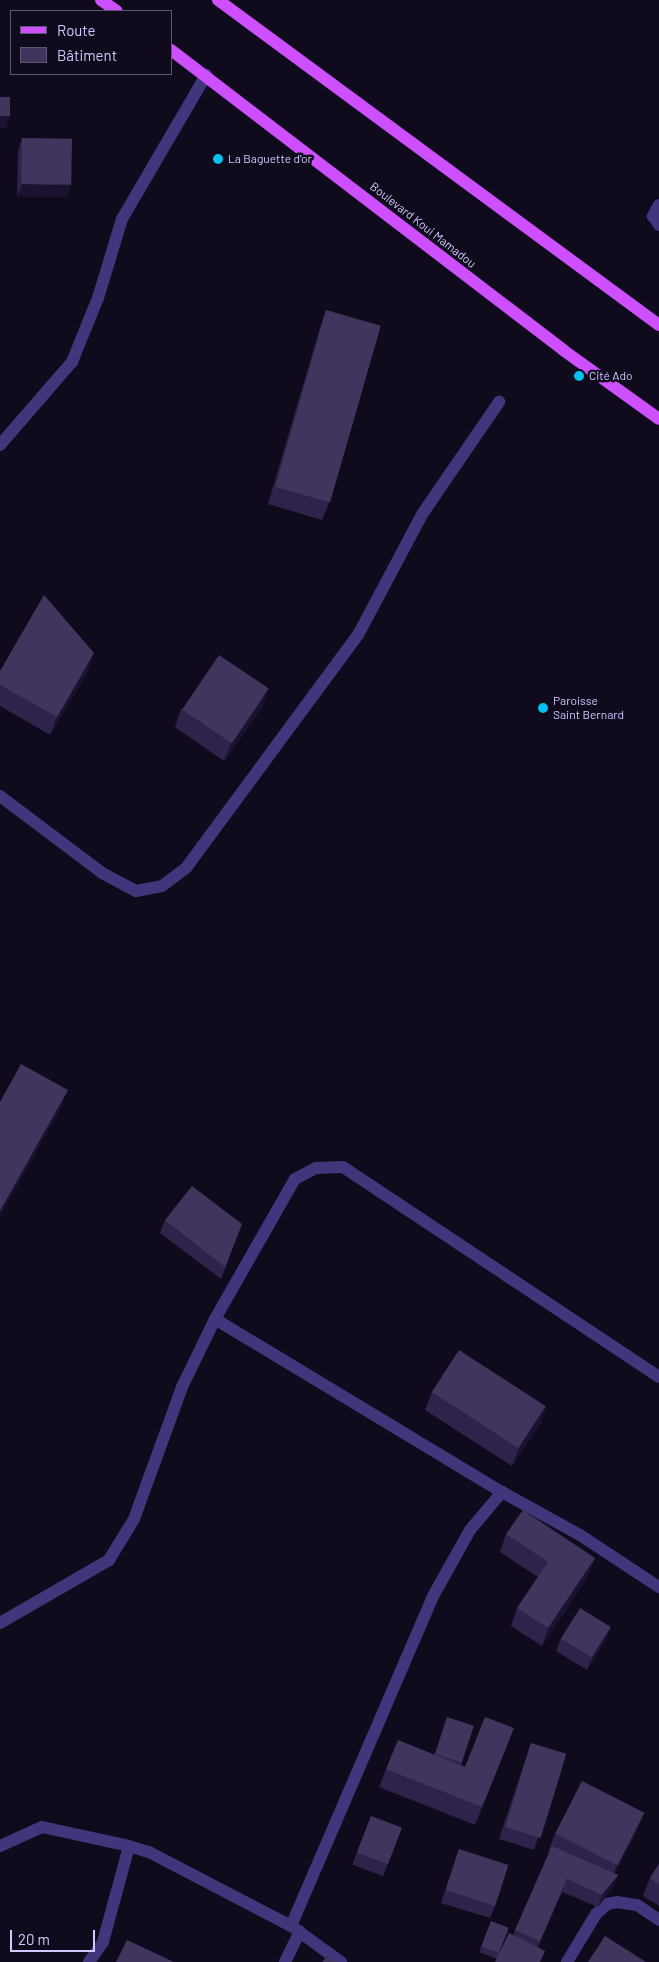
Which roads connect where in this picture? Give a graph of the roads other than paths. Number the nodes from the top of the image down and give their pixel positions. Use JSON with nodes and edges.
{"nodes":[{"id":1,"x":101,"y":0,"type":"edge"},
{"id":2,"x":218,"y":0,"type":"edge"},
{"id":3,"x":116,"y":10,"type":"edge"},
{"id":4,"x":172,"y":51,"type":"edge"},
{"id":5,"x":206,"y":75,"type":"junction"},
{"id":6,"x":659,"y":205,"type":"edge"},
{"id":7,"x":659,"y":225,"type":"edge"},
{"id":8,"x":659,"y":325,"type":"edge"},
{"id":9,"x":499,"y":402,"type":"dead end"},
{"id":10,"x":659,"y":419,"type":"edge"},
{"id":11,"x":0,"y":445,"type":"edge"},
{"id":12,"x":0,"y":796,"type":"edge"},
{"id":13,"x":215,"y":1319,"type":"junction"},
{"id":14,"x":659,"y":1377,"type":"edge"},
{"id":15,"x":502,"y":1492,"type":"junction"},
{"id":16,"x":659,"y":1587,"type":"edge"},
{"id":17,"x":0,"y":1622,"type":"edge"},
{"id":18,"x":0,"y":1846,"type":"edge"},
{"id":19,"x":129,"y":1846,"type":"junction"},
{"id":20,"x":659,"y":1920,"type":"edge"},
{"id":21,"x":295,"y":1928,"type":"junction"},
{"id":22,"x":89,"y":1962,"type":"edge"},
{"id":23,"x":285,"y":1962,"type":"edge"},
{"id":24,"x":341,"y":1962,"type":"edge"},
{"id":25,"x":567,"y":1962,"type":"edge"}],
"edges":[{"from":1,"to":3,"type":"main road"},
{"from":2,"to":8,"type":"main road"},
{"from":4,"to":5,"type":"main road","name":"Boulevard Koui Mamadou"},
{"from":5,"to":10,"type":"main road","name":"Boulevard Koui Mamadou"},
{"from":5,"to":11,"type":"street"},
{"from":6,"to":7,"type":"street"},
{"from":9,"to":12,"type":"street"},
{"from":13,"to":14,"type":"street"},
{"from":13,"to":15,"type":"street"},
{"from":13,"to":17,"type":"street"},
{"from":15,"to":16,"type":"street"},
{"from":15,"to":21,"type":"street"},
{"from":18,"to":19,"type":"street"},
{"from":19,"to":21,"type":"street"},
{"from":19,"to":22,"type":"street"},
{"from":20,"to":25,"type":"street"},
{"from":21,"to":23,"type":"street"},
{"from":21,"to":24,"type":"street"}]}
